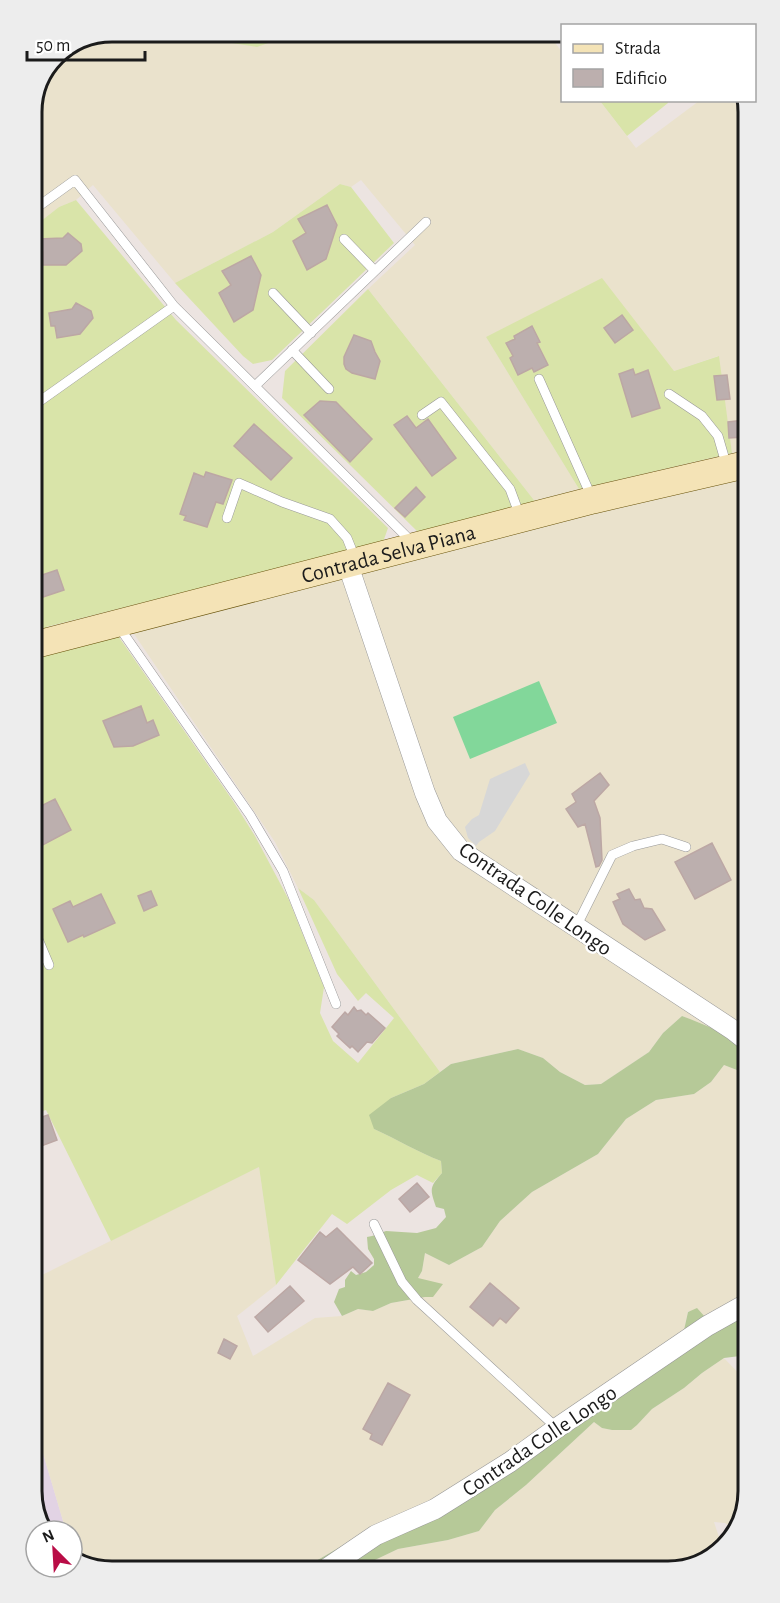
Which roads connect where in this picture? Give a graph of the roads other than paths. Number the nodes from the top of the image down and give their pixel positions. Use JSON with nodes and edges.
{"nodes":[{"id":1,"x":42,"y":204,"type":"edge"},
{"id":2,"x":426,"y":222,"type":"dead end"},
{"id":3,"x":345,"y":239,"type":"dead end"},
{"id":4,"x":375,"y":271,"type":"junction"},
{"id":5,"x":273,"y":293,"type":"dead end"},
{"id":6,"x":174,"y":306,"type":"junction"},
{"id":7,"x":311,"y":333,"type":"junction"},
{"id":8,"x":292,"y":350,"type":"junction"},
{"id":9,"x":539,"y":379,"type":"dead end"},
{"id":10,"x":255,"y":386,"type":"junction"},
{"id":11,"x":329,"y":389,"type":"dead end"},
{"id":12,"x":669,"y":394,"type":"dead end"},
{"id":13,"x":42,"y":400,"type":"edge"},
{"id":14,"x":422,"y":415,"type":"dead end"},
{"id":15,"x":736,"y":467,"type":"edge"},
{"id":16,"x":593,"y":500,"type":"junction"},
{"id":17,"x":227,"y":518,"type":"dead end"},
{"id":18,"x":521,"y":518,"type":"junction"},
{"id":19,"x":415,"y":545,"type":"junction"},
{"id":20,"x":351,"y":561,"type":"junction"},
{"id":21,"x":116,"y":623,"type":"junction"},
{"id":22,"x":42,"y":643,"type":"edge"},
{"id":23,"x":686,"y":847,"type":"dead end"},
{"id":24,"x":576,"y":927,"type":"junction"},
{"id":25,"x":42,"y":948,"type":"edge"},
{"id":26,"x":49,"y":965,"type":"dead end"},
{"id":27,"x":336,"y":1004,"type":"dead end"},
{"id":28,"x":738,"y":1034,"type":"edge"},
{"id":29,"x":374,"y":1224,"type":"dead end"},
{"id":30,"x":738,"y":1309,"type":"edge"},
{"id":31,"x":556,"y":1428,"type":"junction"},
{"id":32,"x":338,"y":1561,"type":"edge"}],
"edges":[{"from":1,"to":6,"type":"lane"},
{"from":2,"to":4,"type":"lane"},
{"from":3,"to":4,"type":"lane"},
{"from":4,"to":7,"type":"lane"},
{"from":5,"to":7,"type":"lane"},
{"from":6,"to":10,"type":"lane"},
{"from":6,"to":13,"type":"lane"},
{"from":7,"to":8,"type":"lane"},
{"from":8,"to":10,"type":"lane"},
{"from":8,"to":11,"type":"lane"},
{"from":9,"to":16,"type":"lane"},
{"from":10,"to":19,"type":"lane"},
{"from":12,"to":15,"type":"lane"},
{"from":14,"to":18,"type":"lane"},
{"from":15,"to":16,"type":"street","name":"Contrada Selva Piana"},
{"from":16,"to":18,"type":"street","name":"Contrada Selva Piana"},
{"from":17,"to":20,"type":"lane"},
{"from":18,"to":19,"type":"street","name":"Contrada Selva Piana"},
{"from":19,"to":20,"type":"street","name":"Contrada Selva Piana"},
{"from":20,"to":21,"type":"street","name":"Contrada Selva Piana"},
{"from":20,"to":24,"type":"street","name":"Contrada Colle Longo"},
{"from":21,"to":22,"type":"street","name":"Contrada Selva Piana"},
{"from":21,"to":27,"type":"lane"},
{"from":23,"to":24,"type":"lane"},
{"from":24,"to":28,"type":"street","name":"Contrada Colle Longo"},
{"from":25,"to":26,"type":"lane"},
{"from":29,"to":31,"type":"lane"},
{"from":30,"to":31,"type":"street","name":"Contrada Colle Longo"},
{"from":31,"to":32,"type":"street","name":"Contrada Colle Longo"}]}
